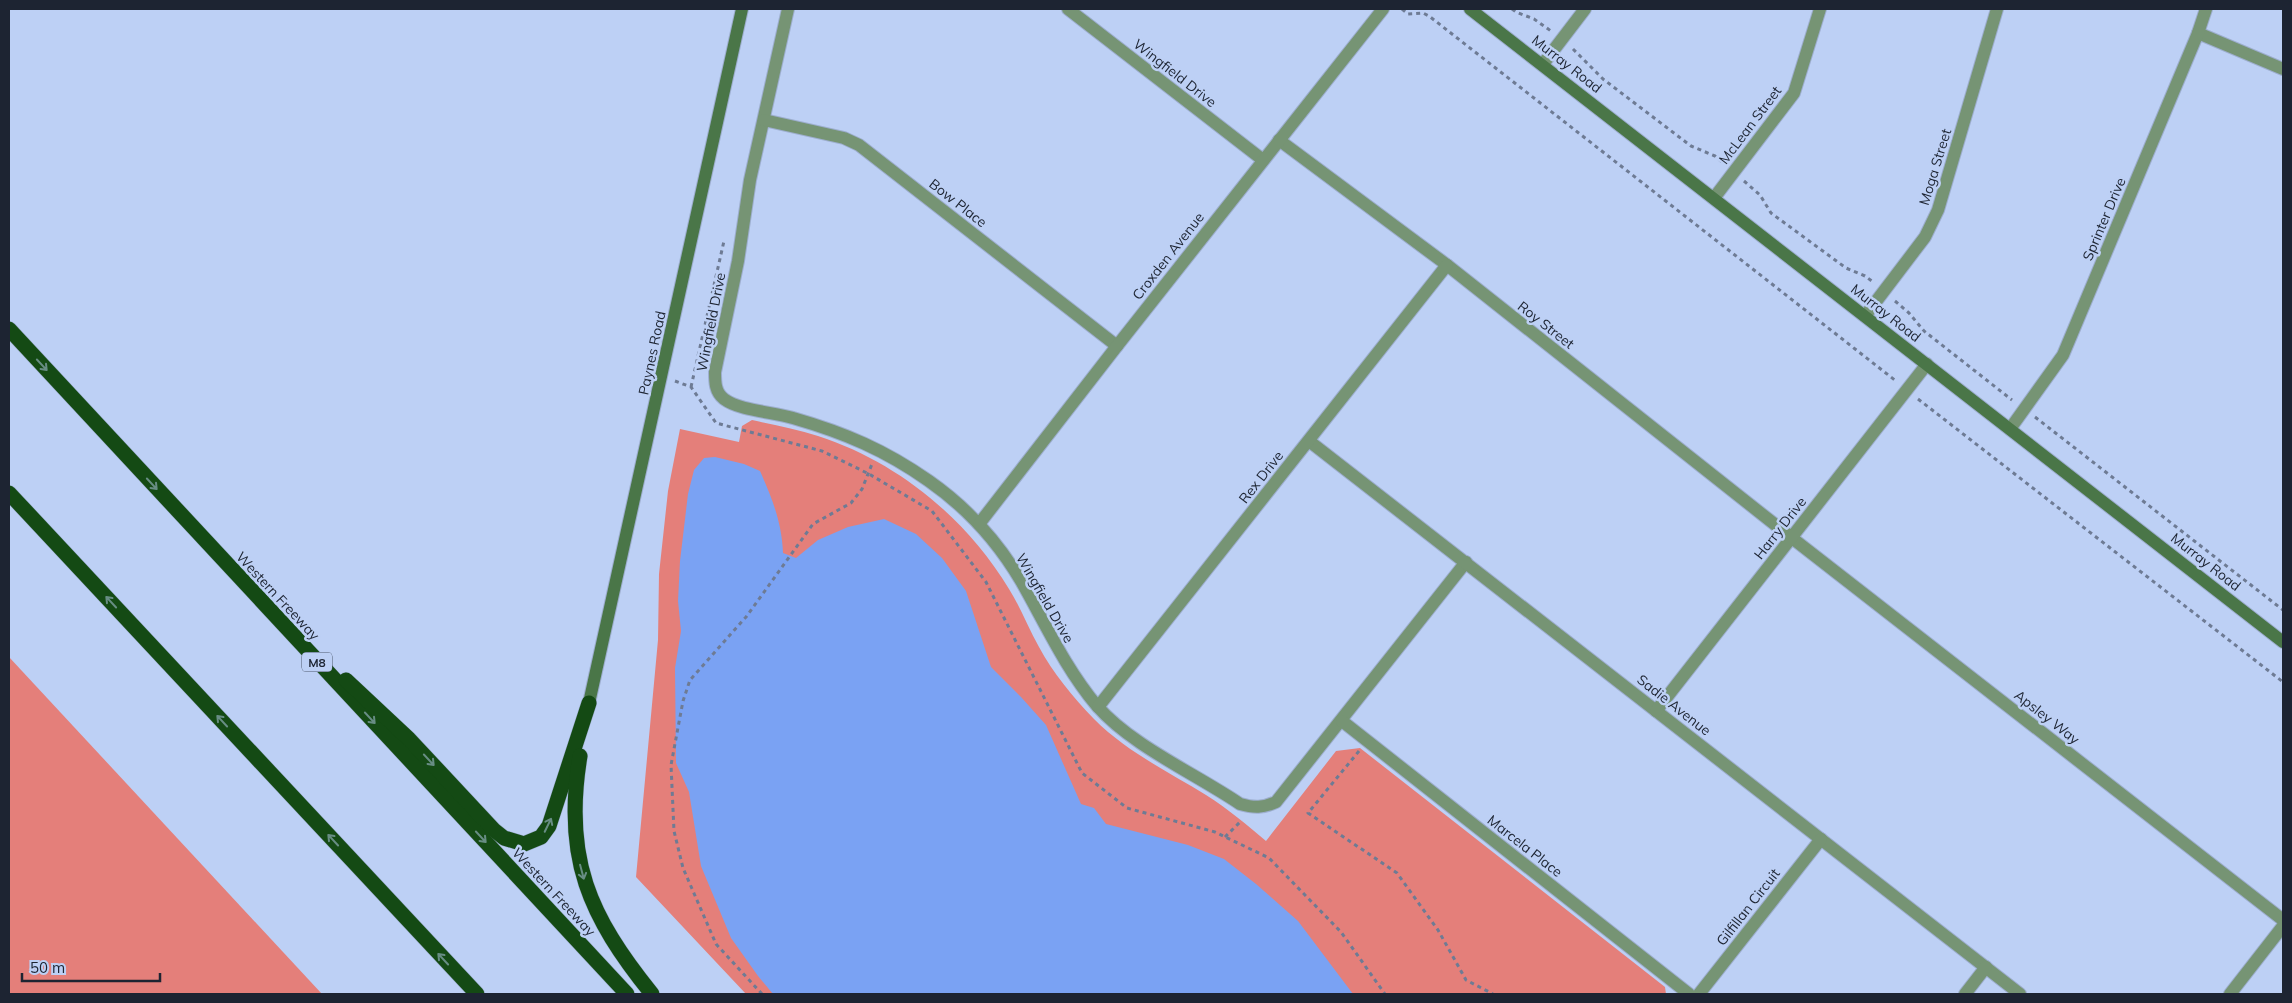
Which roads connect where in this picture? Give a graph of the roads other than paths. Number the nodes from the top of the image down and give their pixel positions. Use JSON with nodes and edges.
{"nodes":[{"id":1,"x":742,"y":9,"type":"edge"},
{"id":2,"x":788,"y":9,"type":"edge"},
{"id":3,"x":1068,"y":9,"type":"edge"},
{"id":4,"x":1383,"y":9,"type":"edge"},
{"id":5,"x":1470,"y":9,"type":"edge"},
{"id":6,"x":1585,"y":9,"type":"edge"},
{"id":7,"x":1820,"y":9,"type":"edge"},
{"id":8,"x":1997,"y":9,"type":"edge"},
{"id":9,"x":2206,"y":9,"type":"edge"},
{"id":10,"x":2198,"y":33,"type":"junction"},
{"id":11,"x":1543,"y":64,"type":"junction"},
{"id":12,"x":2283,"y":69,"type":"edge"},
{"id":13,"x":764,"y":120,"type":"junction"},
{"id":14,"x":1279,"y":140,"type":"junction"},
{"id":15,"x":1263,"y":160,"type":"junction"},
{"id":16,"x":1714,"y":198,"type":"junction"},
{"id":17,"x":1447,"y":265,"type":"junction"},
{"id":18,"x":1865,"y":316,"type":"junction"},
{"id":19,"x":9,"y":329,"type":"edge"},
{"id":20,"x":1117,"y":346,"type":"junction"},
{"id":21,"x":1927,"y":364,"type":"junction"},
{"id":22,"x":2010,"y":429,"type":"junction"},
{"id":23,"x":1309,"y":441,"type":"junction"},
{"id":24,"x":9,"y":493,"type":"edge"},
{"id":25,"x":979,"y":524,"type":"junction"},
{"id":26,"x":1792,"y":538,"type":"junction"},
{"id":27,"x":1466,"y":562,"type":"junction"},
{"id":28,"x":241,"y":581,"type":"junction"},
{"id":29,"x":2283,"y":642,"type":"edge"},
{"id":30,"x":588,"y":703,"type":"junction"},
{"id":31,"x":1098,"y":707,"type":"junction"},
{"id":32,"x":1656,"y":711,"type":"junction"},
{"id":33,"x":1342,"y":721,"type":"junction"},
{"id":34,"x":1821,"y":839,"type":"junction"},
{"id":35,"x":2283,"y":920,"type":"edge"},
{"id":36,"x":2283,"y":926,"type":"edge"},
{"id":37,"x":1986,"y":967,"type":"junction"},
{"id":38,"x":477,"y":994,"type":"edge"},
{"id":39,"x":627,"y":994,"type":"edge"},
{"id":40,"x":652,"y":994,"type":"edge"},
{"id":41,"x":1689,"y":994,"type":"edge"},
{"id":42,"x":1699,"y":994,"type":"edge"},
{"id":43,"x":1965,"y":994,"type":"edge"},
{"id":44,"x":2020,"y":994,"type":"edge"},
{"id":45,"x":2230,"y":994,"type":"edge"}],
"edges":[{"from":1,"to":30,"type":"street","name":"Paynes Road"},
{"from":2,"to":13,"type":"street","name":"Wingfield Drive"},
{"from":3,"to":15,"type":"street","name":"Wingfield Drive"},
{"from":4,"to":14,"type":"street","name":"Croxden Avenue"},
{"from":5,"to":11,"type":"street","name":"Murray Road"},
{"from":6,"to":11,"type":"street"},
{"from":7,"to":16,"type":"street","name":"McLean Street"},
{"from":8,"to":18,"type":"street","name":"Moga Street"},
{"from":9,"to":10,"type":"street","name":"Sprinter Drive"},
{"from":10,"to":12,"type":"street"},
{"from":10,"to":22,"type":"street","name":"Sprinter Drive"},
{"from":11,"to":16,"type":"street","name":"Murray Road"},
{"from":13,"to":20,"type":"street","name":"Bow Place"},
{"from":13,"to":25,"type":"street","name":"Wingfield Drive"},
{"from":14,"to":15,"type":"street","name":"Croxden Avenue"},
{"from":14,"to":17,"type":"street","name":"Roy Street"},
{"from":15,"to":20,"type":"street","name":"Croxden Avenue"},
{"from":16,"to":18,"type":"street","name":"Murray Road"},
{"from":17,"to":23,"type":"street","name":"Rex Drive"},
{"from":17,"to":26,"type":"street","name":"Roy Street"},
{"from":18,"to":21,"type":"street","name":"Murray Road"},
{"from":19,"to":28,"type":"highway","name":"Western Freeway","number":"M8","one_way":true},
{"from":20,"to":25,"type":"street","name":"Croxden Avenue"},
{"from":21,"to":22,"type":"street","name":"Murray Road"},
{"from":21,"to":26,"type":"street","name":"Harry Drive"},
{"from":22,"to":29,"type":"street","name":"Murray Road"},
{"from":23,"to":27,"type":"street","name":"Sadie Avenue"},
{"from":23,"to":31,"type":"street","name":"Rex Drive"},
{"from":38,"to":24,"type":"highway","one_way":true},
{"from":25,"to":31,"type":"street","name":"Wingfield Drive"},
{"from":26,"to":32,"type":"street","name":"Harry Drive"},
{"from":26,"to":35,"type":"street","name":"Apsley Way"},
{"from":27,"to":32,"type":"street","name":"Sadie Avenue"},
{"from":27,"to":33,"type":"street"},
{"from":28,"to":30,"type":"highway","one_way":true},
{"from":28,"to":39,"type":"highway","name":"Western Freeway","number":"M8","one_way":true},
{"from":30,"to":40,"type":"highway","one_way":true},
{"from":31,"to":33,"type":"street","name":"Wingfield Drive"},
{"from":32,"to":34,"type":"street","name":"Sadie Avenue"},
{"from":33,"to":41,"type":"street","name":"Marcela Place"},
{"from":34,"to":37,"type":"street","name":"Sadie Avenue"},
{"from":34,"to":42,"type":"street","name":"Gilfillan Circuit"},
{"from":36,"to":45,"type":"street"},
{"from":37,"to":43,"type":"street"},
{"from":37,"to":44,"type":"street","name":"Sadie Avenue"}]}
